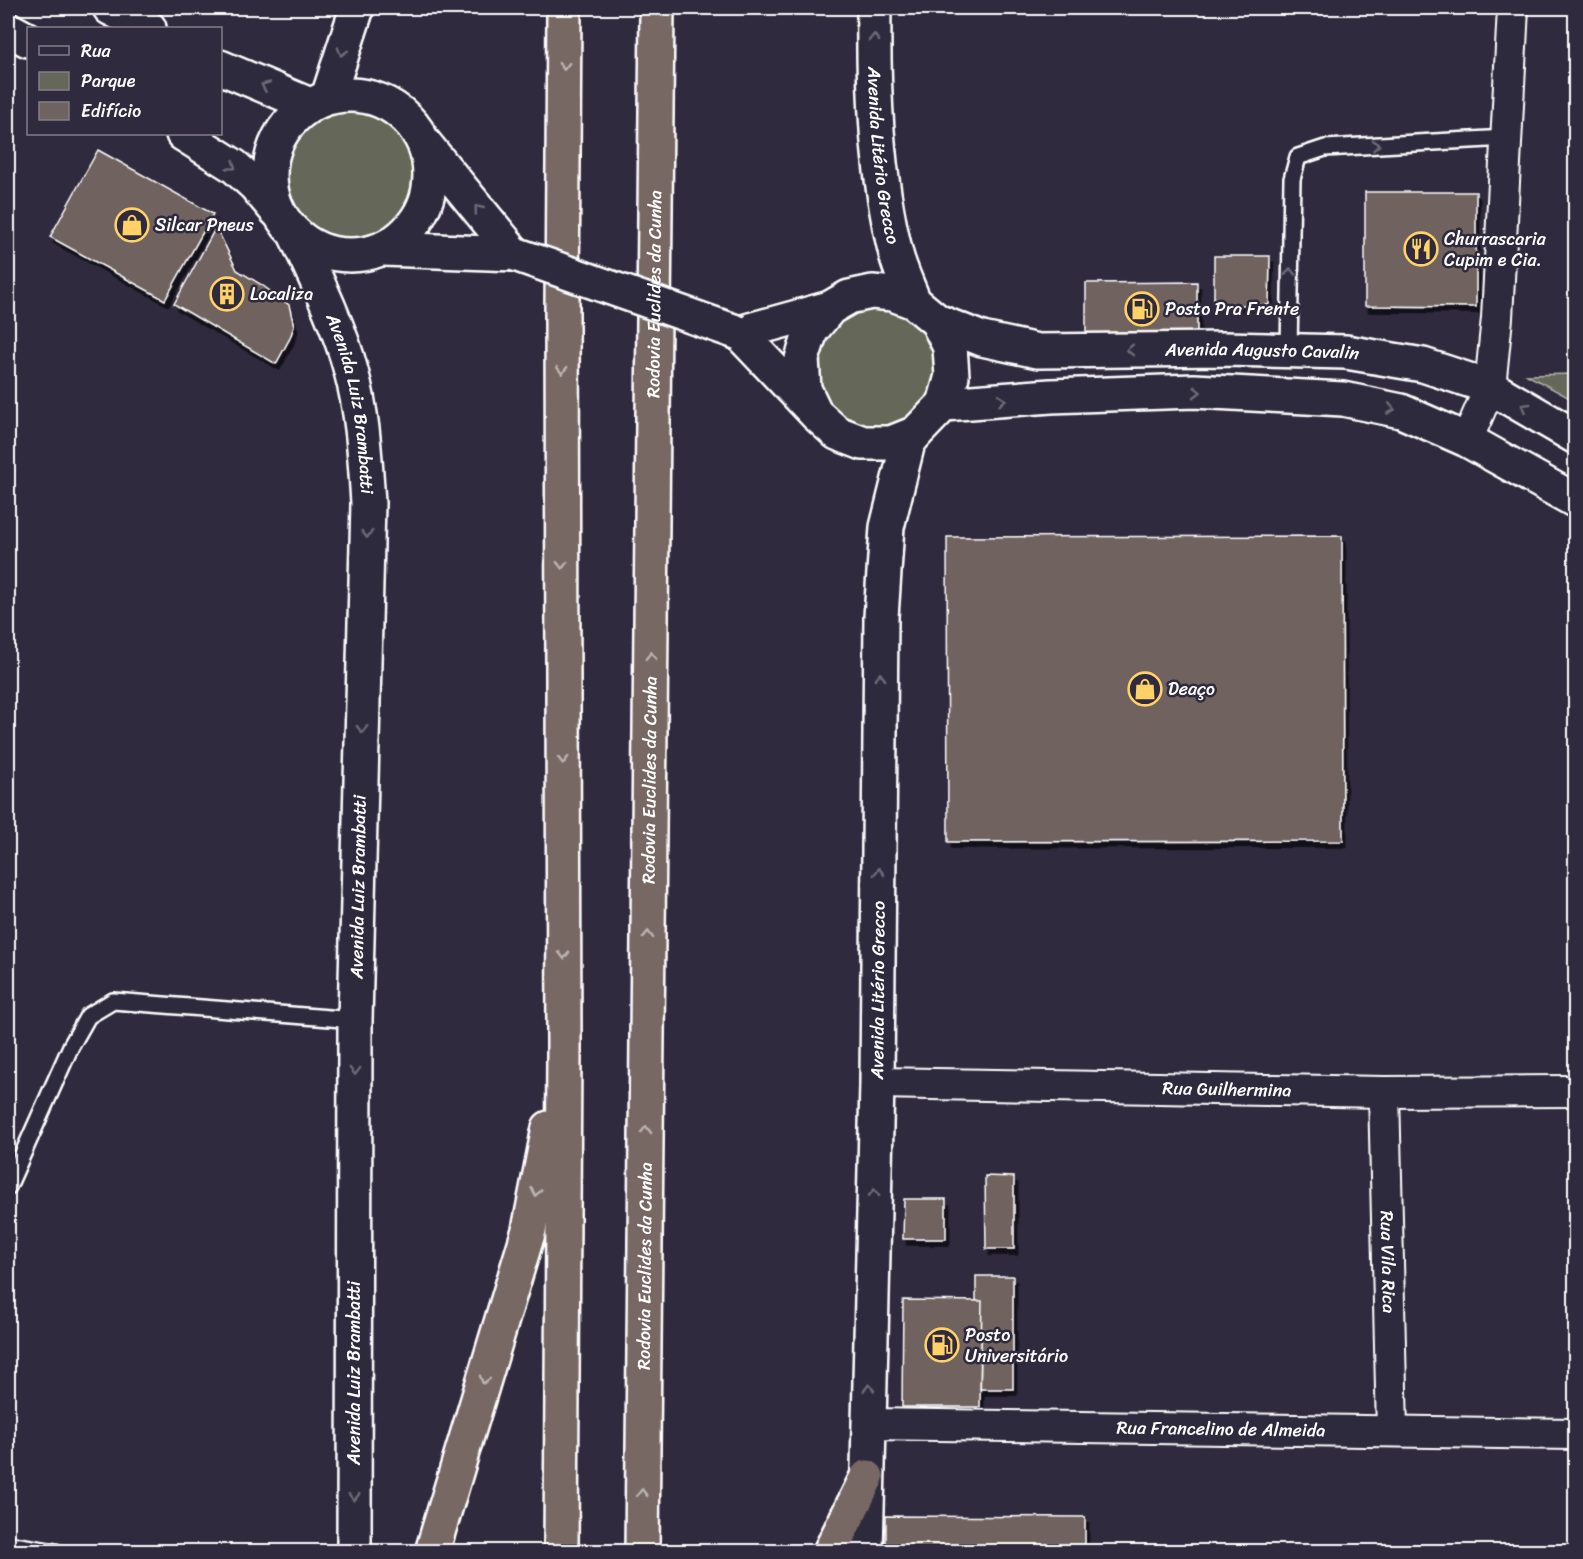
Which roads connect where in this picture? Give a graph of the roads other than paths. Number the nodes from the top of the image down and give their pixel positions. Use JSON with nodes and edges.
{"nodes":[{"id":1,"x":110,"y":8,"type":"edge"},
{"id":2,"x":357,"y":8,"type":"edge"},
{"id":3,"x":564,"y":8,"type":"edge"},
{"id":4,"x":657,"y":8,"type":"edge"},
{"id":5,"x":874,"y":8,"type":"edge"},
{"id":6,"x":1513,"y":8,"type":"edge"},
{"id":7,"x":147,"y":27,"type":"edge"},
{"id":8,"x":8,"y":29,"type":"edge"},
{"id":9,"x":27,"y":39,"type":"edge"},
{"id":10,"x":222,"y":68,"type":"edge"},
{"id":11,"x":319,"y":101,"type":"junction"},
{"id":12,"x":185,"y":135,"type":"edge"},
{"id":13,"x":1507,"y":138,"type":"junction"},
{"id":14,"x":424,"y":142,"type":"junction"},
{"id":15,"x":276,"y":210,"type":"junction"},
{"id":16,"x":296,"y":236,"type":"junction"},
{"id":17,"x":384,"y":249,"type":"junction"},
{"id":18,"x":515,"y":254,"type":"junction"},
{"id":19,"x":830,"y":308,"type":"junction"},
{"id":20,"x":925,"y":311,"type":"junction"},
{"id":21,"x":739,"y":333,"type":"junction"},
{"id":22,"x":1289,"y":351,"type":"junction"},
{"id":23,"x":1490,"y":387,"type":"junction"},
{"id":24,"x":944,"y":404,"type":"junction"},
{"id":25,"x":816,"y":414,"type":"junction"},
{"id":26,"x":916,"y":433,"type":"junction"},
{"id":27,"x":1575,"y":437,"type":"edge"},
{"id":28,"x":1467,"y":440,"type":"junction"},
{"id":29,"x":1575,"y":501,"type":"edge"},
{"id":30,"x":355,"y":1020,"type":"junction"},
{"id":31,"x":564,"y":1052,"type":"junction"},
{"id":32,"x":877,"y":1083,"type":"junction"},
{"id":33,"x":1575,"y":1091,"type":"edge"},
{"id":34,"x":1384,"y":1092,"type":"junction"},
{"id":35,"x":8,"y":1187,"type":"edge"},
{"id":36,"x":868,"y":1424,"type":"junction"},
{"id":37,"x":1392,"y":1431,"type":"junction"},
{"id":38,"x":1575,"y":1434,"type":"edge"},
{"id":39,"x":867,"y":1477,"type":"junction"},
{"id":40,"x":8,"y":1544,"type":"edge"},
{"id":41,"x":56,"y":1551,"type":"edge"},
{"id":42,"x":354,"y":1551,"type":"edge"},
{"id":43,"x":432,"y":1551,"type":"edge"},
{"id":44,"x":561,"y":1551,"type":"edge"},
{"id":45,"x":642,"y":1551,"type":"edge"},
{"id":46,"x":830,"y":1551,"type":"edge"},
{"id":47,"x":866,"y":1551,"type":"edge"}],
"edges":[{"from":1,"to":7,"type":"main road"},
{"from":2,"to":11,"type":"main road","one_way":true},
{"from":3,"to":31,"type":"highway","one_way":true},
{"from":45,"to":4,"type":"highway","name":"Rodovia Euclides da Cunha","one_way":true},
{"from":20,"to":5,"type":"main road","name":"Avenida Litério Grecco","one_way":true},
{"from":6,"to":13,"type":"street"},
{"from":8,"to":9,"type":"main road"},
{"from":11,"to":10,"type":"main road","one_way":true},
{"from":11,"to":14,"type":"main road"},
{"from":11,"to":15,"type":"main road"},
{"from":12,"to":15,"type":"main road","one_way":true},
{"from":22,"to":13,"type":"lane","one_way":true},
{"from":13,"to":23,"type":"street"},
{"from":14,"to":17,"type":"main road"},
{"from":18,"to":14,"type":"main road","one_way":true},
{"from":15,"to":16,"type":"main road"},
{"from":16,"to":17,"type":"main road"},
{"from":16,"to":30,"type":"main road","name":"Avenida Luiz Brambatti","one_way":true},
{"from":17,"to":18,"type":"main road"},
{"from":18,"to":21,"type":"main road","bridge":true},
{"from":19,"to":20,"type":"main road"},
{"from":19,"to":21,"type":"main road"},
{"from":19,"to":25,"type":"main road"},
{"from":22,"to":20,"type":"main road","name":"Avenida Augusto Cavalin","one_way":true},
{"from":20,"to":24,"type":"main road"},
{"from":21,"to":25,"type":"main road"},
{"from":22,"to":23,"type":"main road","name":"Avenida Augusto Cavalin"},
{"from":27,"to":23,"type":"main road","name":"Avenida Augusto Cavalin","one_way":true},
{"from":23,"to":28,"type":"street"},
{"from":24,"to":26,"type":"main road"},
{"from":24,"to":28,"type":"main road","one_way":true},
{"from":25,"to":26,"type":"main road"},
{"from":32,"to":26,"type":"main road","name":"Avenida Litério Grecco","one_way":true},
{"from":28,"to":29,"type":"main road"},
{"from":30,"to":35,"type":"lane"},
{"from":30,"to":42,"type":"main road","name":"Avenida Luiz Brambatti","one_way":true},
{"from":31,"to":43,"type":"highway","one_way":true},
{"from":31,"to":44,"type":"highway"},
{"from":32,"to":34,"type":"street","name":"Rua Guilhermina"},
{"from":36,"to":32,"type":"main road","name":"Avenida Litério Grecco","one_way":true},
{"from":33,"to":34,"type":"street","name":"Rua Guilhermina"},
{"from":34,"to":37,"type":"street","name":"Rua Vila Rica"},
{"from":36,"to":37,"type":"street","name":"Rua Francelino de Almeida"},
{"from":36,"to":39,"type":"main road","name":"Avenida Litério Grecco"},
{"from":37,"to":38,"type":"street","name":"Rua Francelino de Almeida"},
{"from":39,"to":46,"type":"highway"},
{"from":39,"to":47,"type":"main road","name":"Avenida Litério Grecco"},
{"from":40,"to":41,"type":"lane"}]}
